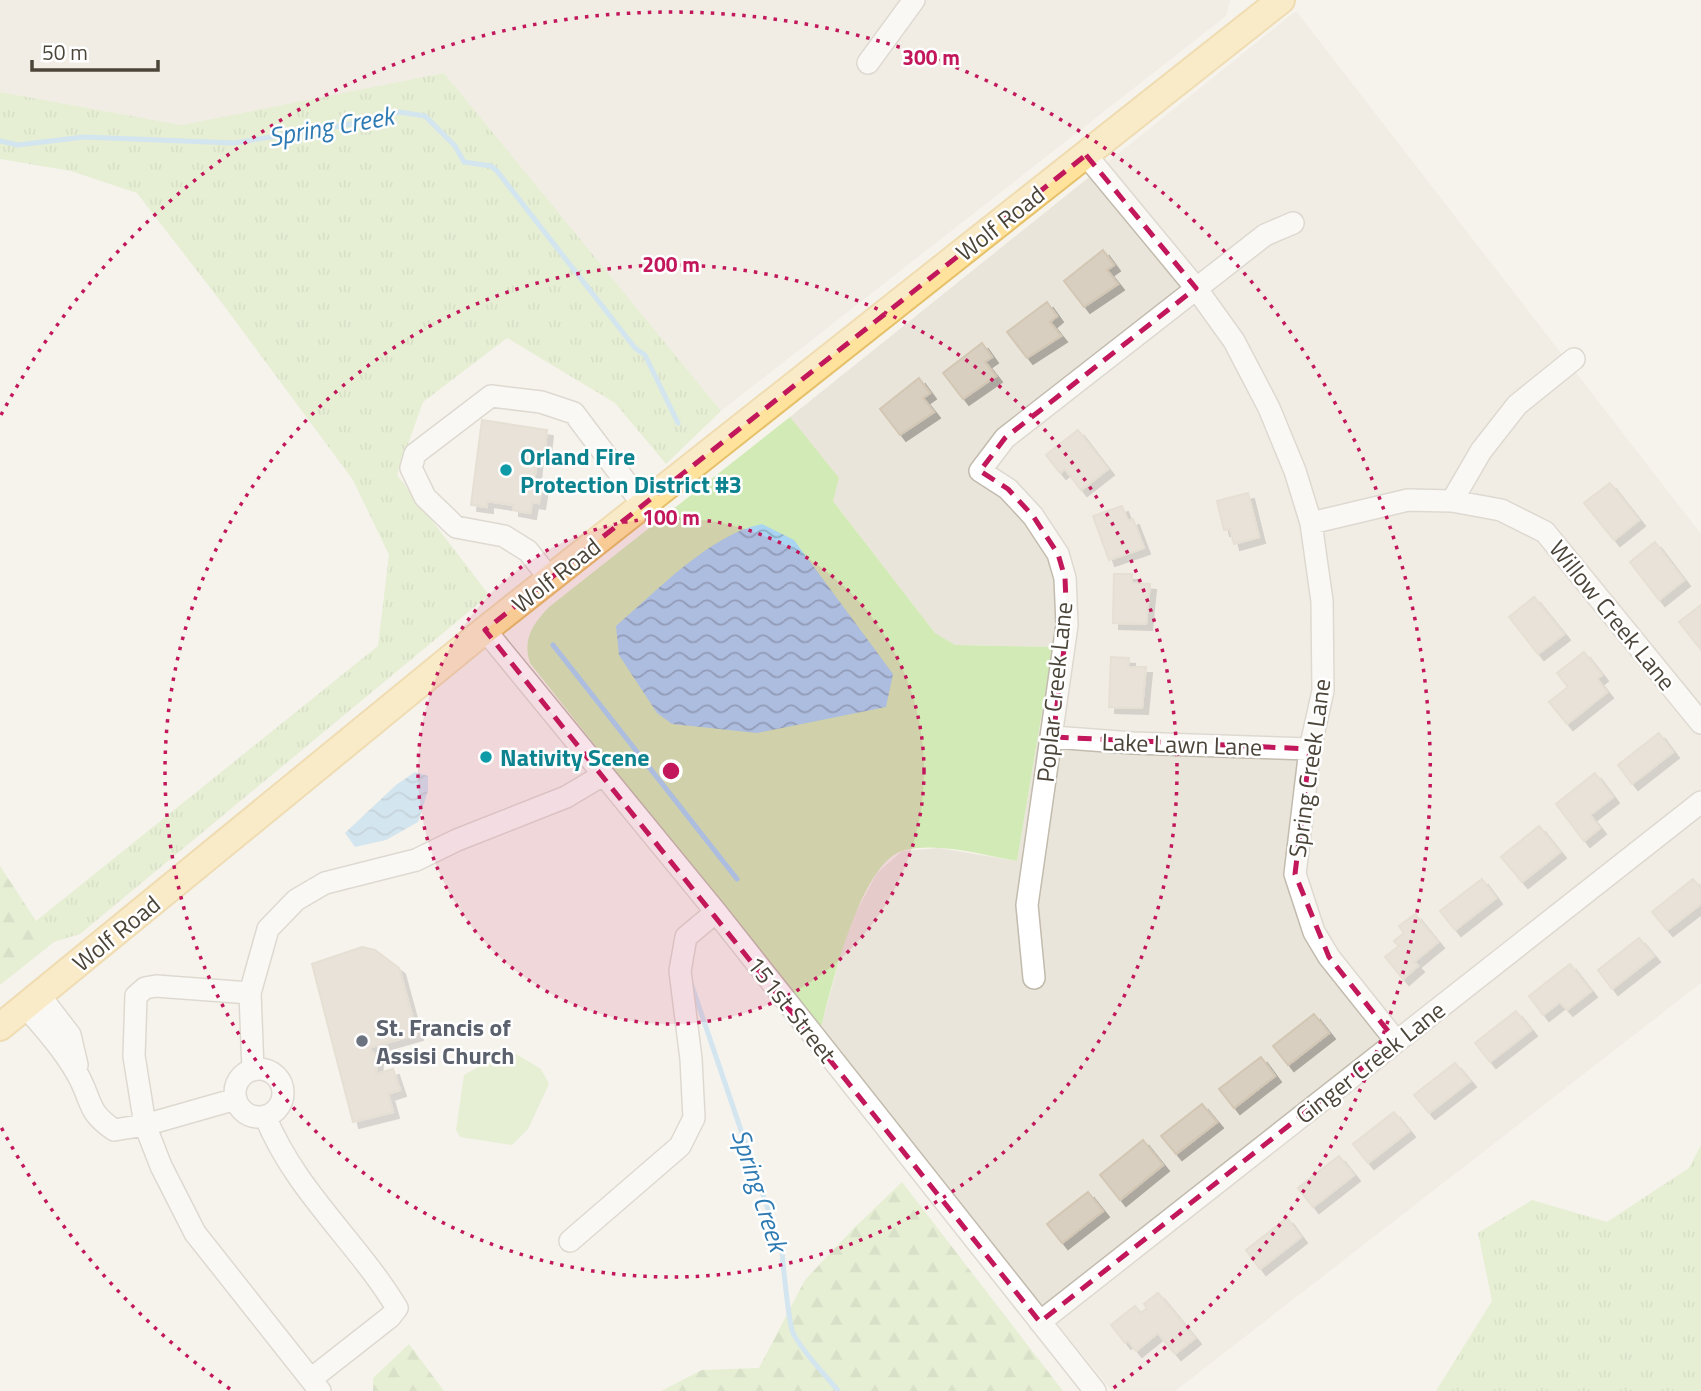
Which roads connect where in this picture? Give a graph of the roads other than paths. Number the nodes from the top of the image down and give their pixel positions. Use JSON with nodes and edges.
{"nodes":[{"id":1,"x":914,"y":0,"type":"edge"},
{"id":2,"x":1282,"y":0,"type":"edge"},
{"id":3,"x":868,"y":63,"type":"dead end"},
{"id":4,"x":1086,"y":155,"type":"junction"},
{"id":5,"x":1293,"y":223,"type":"dead end"},
{"id":6,"x":1196,"y":288,"type":"junction"},
{"id":7,"x":1574,"y":359,"type":"dead end"},
{"id":8,"x":1452,"y":502,"type":"junction"},
{"id":9,"x":644,"y":506,"type":"junction"},
{"id":10,"x":1311,"y":523,"type":"junction"},
{"id":11,"x":550,"y":579,"type":"junction"},
{"id":12,"x":485,"y":631,"type":"junction"},
{"id":13,"x":1701,"y":723,"type":"edge"},
{"id":14,"x":1054,"y":737,"type":"junction"},
{"id":15,"x":1310,"y":749,"type":"junction"},
{"id":16,"x":603,"y":775,"type":"junction"},
{"id":17,"x":1701,"y":802,"type":"edge"},
{"id":18,"x":716,"y":912,"type":"junction"},
{"id":19,"x":1034,"y":978,"type":"dead end"},
{"id":20,"x":250,"y":993,"type":"junction"},
{"id":21,"x":33,"y":1002,"type":"junction"},
{"id":22,"x":0,"y":1027,"type":"edge"},
{"id":23,"x":1396,"y":1041,"type":"junction"},
{"id":24,"x":253,"y":1070,"type":"junction"},
{"id":25,"x":236,"y":1099,"type":"junction"},
{"id":26,"x":265,"y":1116,"type":"junction"},
{"id":27,"x":145,"y":1125,"type":"junction"},
{"id":28,"x":570,"y":1241,"type":"dead end"},
{"id":29,"x":1040,"y":1322,"type":"junction"},
{"id":30,"x":316,"y":1385,"type":"edge"},
{"id":31,"x":1094,"y":1391,"type":"edge"}],
"edges":[{"from":1,"to":3,"type":"street"},
{"from":2,"to":4,"type":"main road","name":"Wolf Road"},
{"from":4,"to":6,"type":"street","name":"Spring Creek Lane"},
{"from":4,"to":9,"type":"main road","name":"Wolf Road"},
{"from":5,"to":6,"type":"street"},
{"from":6,"to":10,"type":"street","name":"Spring Creek Lane"},
{"from":6,"to":14,"type":"street","name":"Poplar Creek Lane"},
{"from":7,"to":8,"type":"street"},
{"from":8,"to":10,"type":"street","name":"Willow Creek Lane"},
{"from":8,"to":13,"type":"street","name":"Willow Creek Lane"},
{"from":9,"to":11,"type":"main road","name":"Wolf Road"},
{"from":9,"to":11,"type":"street"},
{"from":10,"to":15,"type":"street","name":"Spring Creek Lane"},
{"from":11,"to":12,"type":"main road","name":"Wolf Road"},
{"from":12,"to":16,"type":"street","name":"151st Street"},
{"from":12,"to":21,"type":"main road","name":"Wolf Road"},
{"from":14,"to":15,"type":"street","name":"Lake Lawn Lane"},
{"from":14,"to":19,"type":"street","name":"Poplar Creek Lane"},
{"from":15,"to":23,"type":"street","name":"Spring Creek Lane"},
{"from":16,"to":18,"type":"street","name":"151st Street"},
{"from":16,"to":20,"type":"street"},
{"from":17,"to":23,"type":"street","name":"Ginger Creek Lane"},
{"from":18,"to":28,"type":"street"},
{"from":18,"to":29,"type":"street","name":"151st Street"},
{"from":20,"to":24,"type":"street"},
{"from":20,"to":27,"type":"street"},
{"from":21,"to":22,"type":"main road","name":"Wolf Road"},
{"from":21,"to":27,"type":"street"},
{"from":23,"to":29,"type":"street","name":"Ginger Creek Lane"},
{"from":24,"to":25,"type":"street"},
{"from":24,"to":26,"type":"street"},
{"from":25,"to":26,"type":"street"},
{"from":25,"to":27,"type":"street"},
{"from":26,"to":30,"type":"street"},
{"from":27,"to":30,"type":"street"},
{"from":29,"to":31,"type":"street","name":"151st Street"}]}
